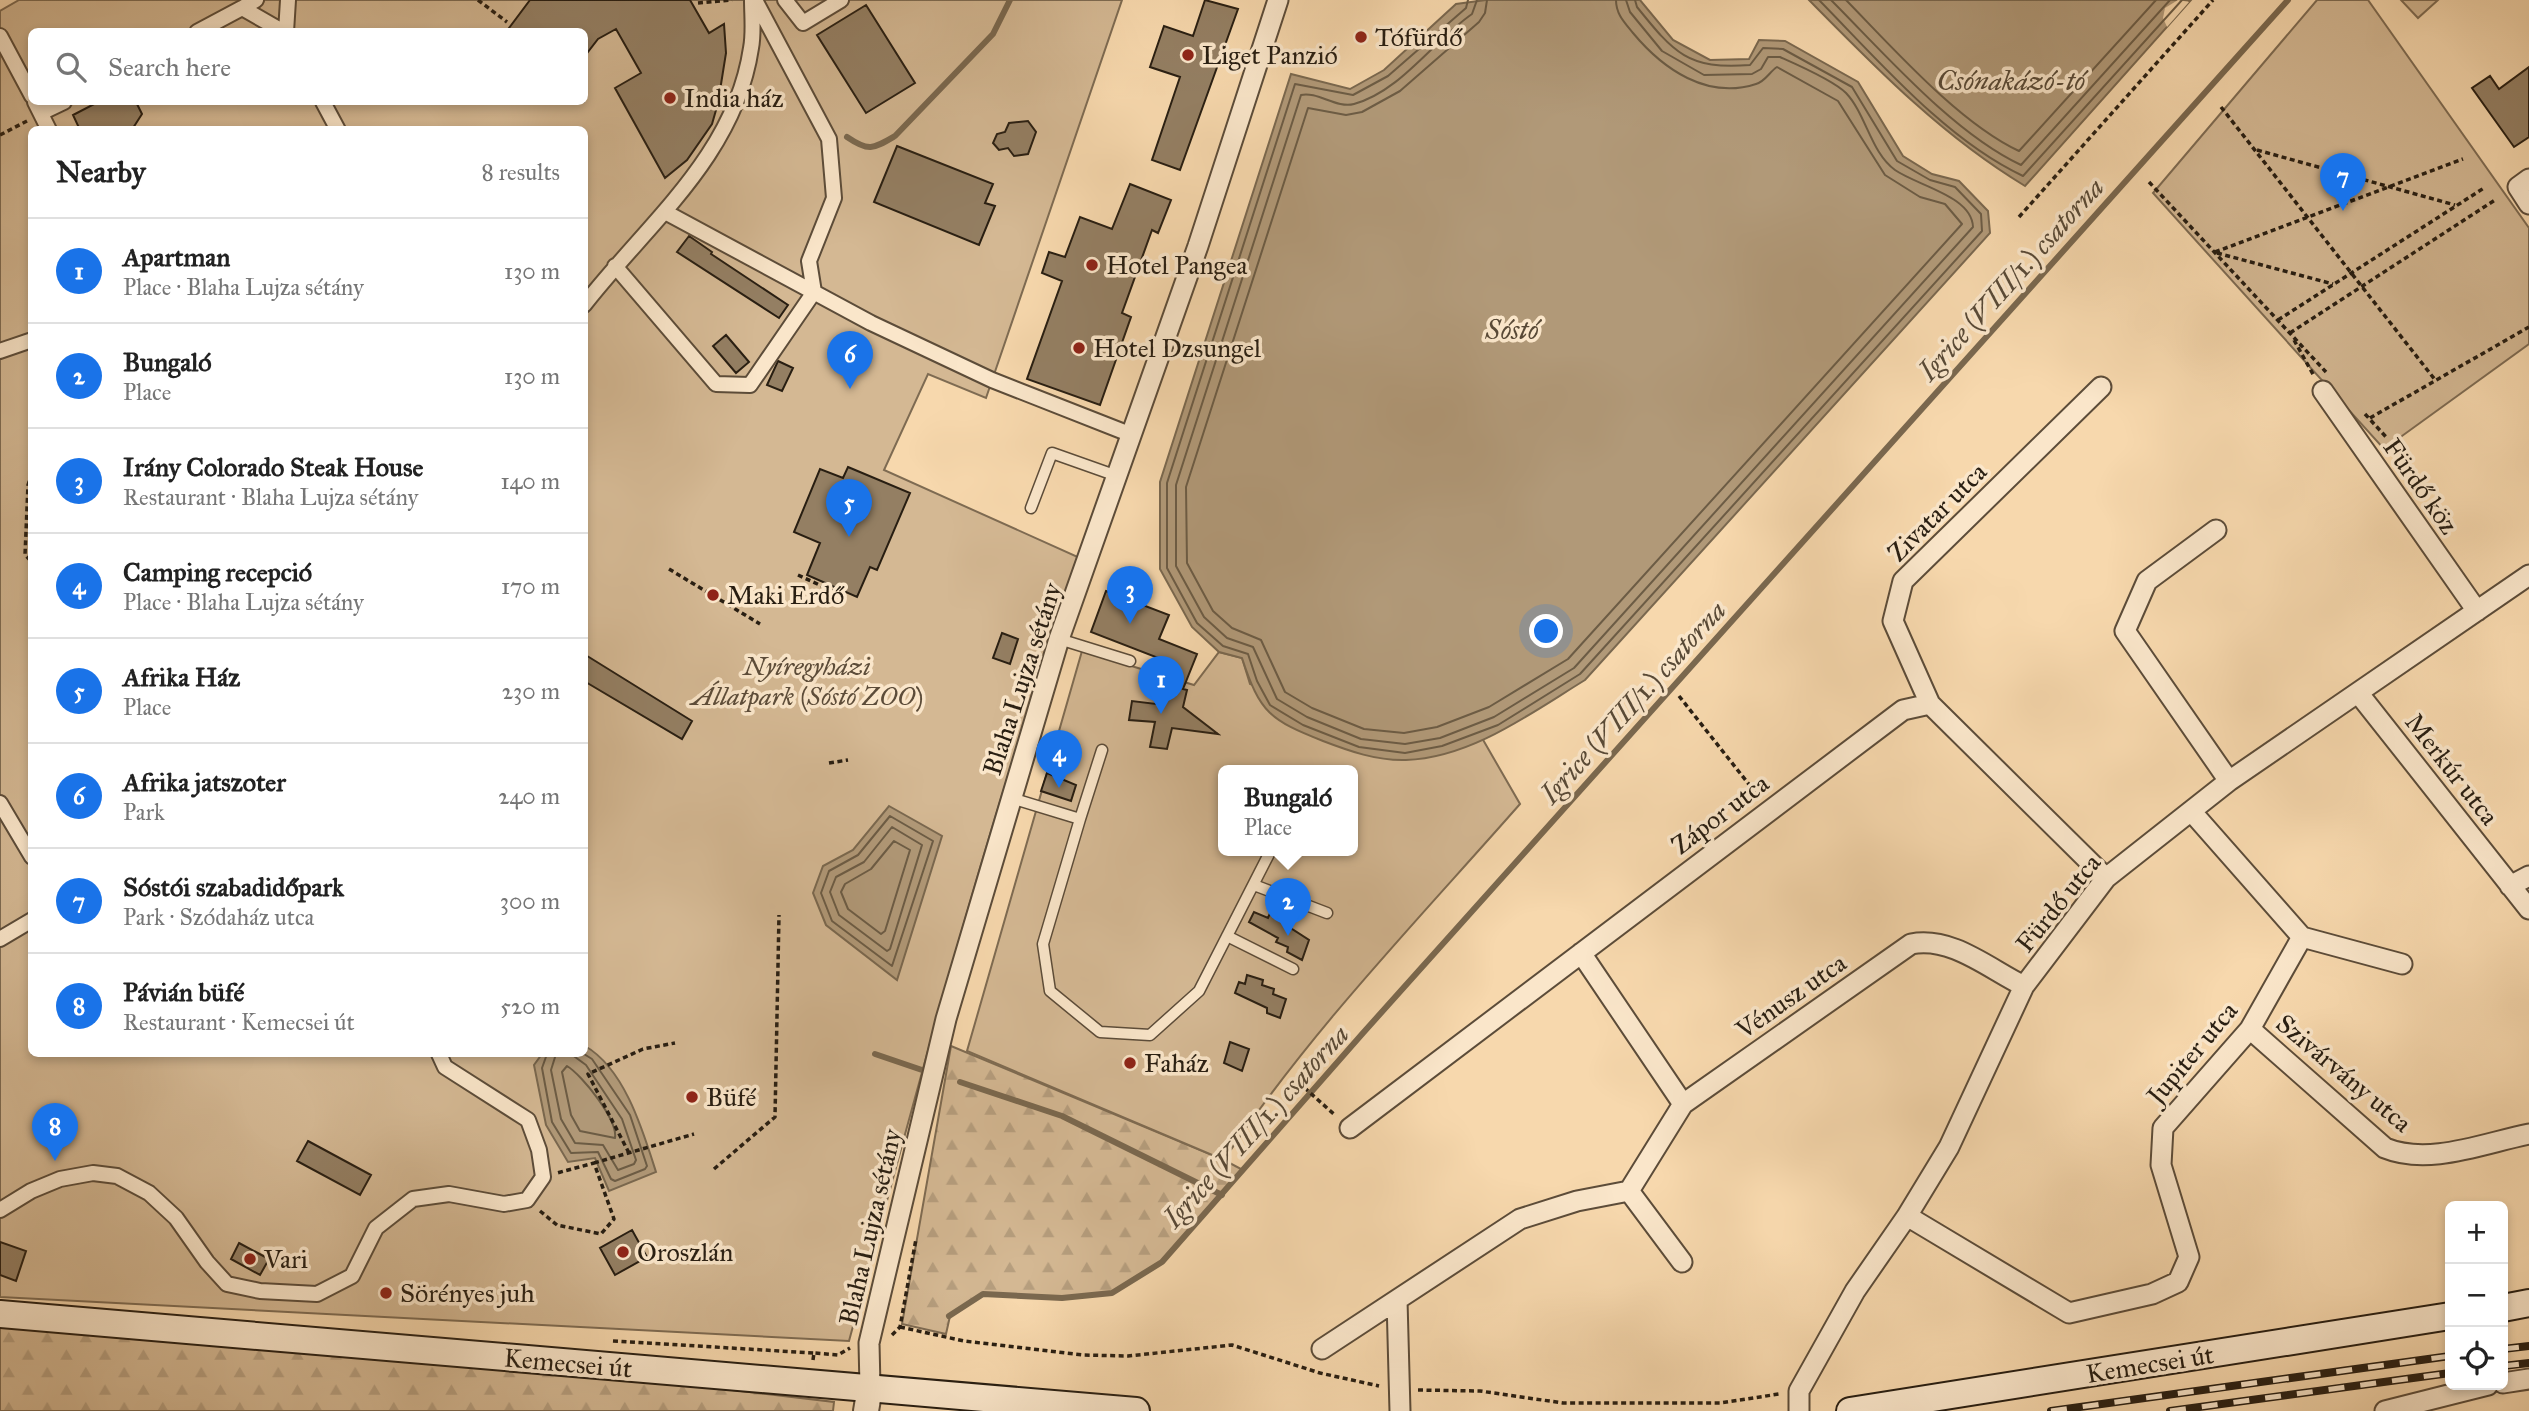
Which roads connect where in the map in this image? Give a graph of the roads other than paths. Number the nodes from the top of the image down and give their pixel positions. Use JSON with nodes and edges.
{"nodes":[{"id":1,"x":256,"y":0,"type":"edge"},
{"id":2,"x":288,"y":0,"type":"edge"},
{"id":3,"x":753,"y":0,"type":"edge"},
{"id":4,"x":785,"y":0,"type":"edge"},
{"id":5,"x":841,"y":0,"type":"edge"},
{"id":6,"x":1278,"y":0,"type":"edge"},
{"id":7,"x":242,"y":8,"type":"junction"},
{"id":8,"x":204,"y":28,"type":"edge"},
{"id":9,"x":278,"y":28,"type":"edge"},
{"id":10,"x":285,"y":28,"type":"edge"},
{"id":11,"x":0,"y":36,"type":"edge"},
{"id":12,"x":28,"y":88,"type":"edge"},
{"id":13,"x":325,"y":105,"type":"edge"},
{"id":14,"x":38,"y":107,"type":"edge"},
{"id":15,"x":47,"y":126,"type":"edge"},
{"id":16,"x":336,"y":126,"type":"edge"},
{"id":17,"x":2523,"y":183,"type":"edge"},
{"id":18,"x":2529,"y":204,"type":"edge"},
{"id":19,"x":667,"y":213,"type":"junction"},
{"id":20,"x":615,"y":266,"type":"junction"},
{"id":21,"x":814,"y":292,"type":"junction"},
{"id":22,"x":588,"y":300,"type":"edge"},
{"id":23,"x":28,"y":341,"type":"edge"},
{"id":24,"x":0,"y":351,"type":"edge"},
{"id":25,"x":2328,"y":385,"type":"road end"},
{"id":26,"x":2101,"y":387,"type":"dead end"},
{"id":27,"x":1132,"y":435,"type":"junction"},
{"id":28,"x":1118,"y":477,"type":"junction"},
{"id":29,"x":1031,"y":508,"type":"dead end"},
{"id":30,"x":2216,"y":530,"type":"dead end"},
{"id":31,"x":2529,"y":575,"type":"edge"},
{"id":32,"x":2477,"y":611,"type":"junction"},
{"id":33,"x":1059,"y":639,"type":"junction"},
{"id":34,"x":1130,"y":661,"type":"dead end"},
{"id":35,"x":2359,"y":694,"type":"junction"},
{"id":36,"x":1930,"y":704,"type":"junction"},
{"id":37,"x":1102,"y":750,"type":"dead end"},
{"id":38,"x":2229,"y":781,"type":"junction"},
{"id":39,"x":1012,"y":798,"type":"junction"},
{"id":40,"x":0,"y":803,"type":"edge"},
{"id":41,"x":2191,"y":811,"type":"junction"},
{"id":42,"x":1080,"y":819,"type":"junction"},
{"id":43,"x":28,"y":850,"type":"edge"},
{"id":44,"x":1268,"y":856,"type":"edge"},
{"id":45,"x":2529,"y":877,"type":"edge"},
{"id":46,"x":2106,"y":878,"type":"junction"},
{"id":47,"x":1254,"y":885,"type":"junction"},
{"id":48,"x":2510,"y":886,"type":"junction"},
{"id":49,"x":2529,"y":909,"type":"edge"},
{"id":50,"x":1326,"y":913,"type":"dead end"},
{"id":51,"x":28,"y":922,"type":"edge"},
{"id":52,"x":1227,"y":936,"type":"junction"},
{"id":53,"x":2302,"y":937,"type":"junction"},
{"id":54,"x":0,"y":939,"type":"edge"},
{"id":55,"x":1581,"y":953,"type":"junction"},
{"id":56,"x":2402,"y":964,"type":"dead end"},
{"id":57,"x":1293,"y":970,"type":"dead end"},
{"id":58,"x":2024,"y":986,"type":"junction"},
{"id":59,"x":2250,"y":1029,"type":"junction"},
{"id":60,"x":440,"y":1057,"type":"edge"},
{"id":61,"x":1683,"y":1104,"type":"junction"},
{"id":62,"x":1350,"y":1128,"type":"dead end"},
{"id":63,"x":2529,"y":1134,"type":"edge"},
{"id":64,"x":1629,"y":1191,"type":"junction"},
{"id":65,"x":0,"y":1210,"type":"edge"},
{"id":66,"x":1908,"y":1216,"type":"junction"},
{"id":67,"x":1682,"y":1262,"type":"dead end"},
{"id":68,"x":1397,"y":1300,"type":"junction"},
{"id":69,"x":2529,"y":1303,"type":"edge"},
{"id":70,"x":2508,"y":1306,"type":"edge"},
{"id":71,"x":0,"y":1314,"type":"edge"},
{"id":72,"x":2445,"y":1317,"type":"edge"},
{"id":73,"x":1322,"y":1349,"type":"dead end"},
{"id":74,"x":2529,"y":1378,"type":"edge"},
{"id":75,"x":2508,"y":1381,"type":"edge"},
{"id":76,"x":2468,"y":1390,"type":"edge"},
{"id":77,"x":868,"y":1399,"type":"edge"},
{"id":78,"x":1136,"y":1411,"type":"edge"},
{"id":79,"x":1400,"y":1411,"type":"edge"},
{"id":80,"x":1799,"y":1411,"type":"edge"},
{"id":81,"x":1850,"y":1411,"type":"edge"},
{"id":82,"x":2385,"y":1411,"type":"edge"}],
"edges":[{"from":1,"to":7,"type":"street"},
{"from":2,"to":10,"type":"street"},
{"from":3,"to":19,"type":"street"},
{"from":3,"to":21,"type":"street"},
{"from":4,"to":5,"type":"street"},
{"from":6,"to":27,"type":"street","name":"Blaha Lujza sétány"},
{"from":7,"to":8,"type":"street"},
{"from":7,"to":9,"type":"street"},
{"from":11,"to":12,"type":"street"},
{"from":13,"to":16,"type":"street"},
{"from":14,"to":15,"type":"street"},
{"from":17,"to":18,"type":"street"},
{"from":19,"to":20,"type":"street"},
{"from":19,"to":21,"type":"street"},
{"from":20,"to":21,"type":"street"},
{"from":20,"to":22,"type":"street"},
{"from":21,"to":27,"type":"street"},
{"from":23,"to":24,"type":"street"},
{"from":25,"to":32,"type":"street","name":"Fürdő köz"},
{"from":26,"to":36,"type":"street","name":"Zivatar utca"},
{"from":27,"to":28,"type":"street","name":"Blaha Lujza sétány"},
{"from":28,"to":29,"type":"lane"},
{"from":28,"to":33,"type":"street","name":"Blaha Lujza sétány"},
{"from":30,"to":38,"type":"street"},
{"from":31,"to":32,"type":"street","name":"Fürdő utca"},
{"from":32,"to":35,"type":"street","name":"Fürdő utca"},
{"from":33,"to":34,"type":"lane"},
{"from":33,"to":39,"type":"street","name":"Blaha Lujza sétány"},
{"from":35,"to":38,"type":"street","name":"Fürdő utca"},
{"from":35,"to":48,"type":"street","name":"Merkúr utca"},
{"from":36,"to":46,"type":"street"},
{"from":36,"to":55,"type":"street","name":"Zápor utca"},
{"from":37,"to":42,"type":"lane"},
{"from":38,"to":41,"type":"street","name":"Fürdő utca"},
{"from":39,"to":42,"type":"lane"},
{"from":39,"to":77,"type":"street","name":"Blaha Lujza sétány"},
{"from":40,"to":43,"type":"street"},
{"from":41,"to":46,"type":"street","name":"Fürdő utca"},
{"from":41,"to":53,"type":"street"},
{"from":42,"to":52,"type":"lane"},
{"from":44,"to":47,"type":"lane"},
{"from":45,"to":48,"type":"street"},
{"from":46,"to":58,"type":"street","name":"Fürdő utca"},
{"from":47,"to":50,"type":"lane"},
{"from":47,"to":52,"type":"lane"},
{"from":48,"to":49,"type":"street","name":"Merkúr utca"},
{"from":51,"to":54,"type":"street"},
{"from":52,"to":57,"type":"lane"},
{"from":53,"to":56,"type":"street"},
{"from":53,"to":59,"type":"street","name":"Jupiter utca"},
{"from":55,"to":61,"type":"street"},
{"from":55,"to":62,"type":"street","name":"Zápor utca"},
{"from":58,"to":61,"type":"street","name":"Vénusz utca"},
{"from":58,"to":66,"type":"street","name":"Fürdő utca"},
{"from":59,"to":63,"type":"street","name":"Szivárvány utca"},
{"from":59,"to":66,"type":"street","name":"Jupiter utca"},
{"from":60,"to":65,"type":"street"},
{"from":61,"to":64,"type":"street","name":"Vénusz utca"},
{"from":64,"to":67,"type":"street"},
{"from":64,"to":68,"type":"street"},
{"from":66,"to":80,"type":"street","name":"Fürdő utca"},
{"from":68,"to":73,"type":"street"},
{"from":68,"to":79,"type":"street"},
{"from":69,"to":70,"type":"main road"},
{"from":71,"to":77,"type":"main road","name":"Kemecsei út"},
{"from":72,"to":81,"type":"main road","name":"Kemecsei út"},
{"from":74,"to":75,"type":"street"},
{"from":76,"to":82,"type":"street"},
{"from":77,"to":78,"type":"main road","name":"Kemecsei út"}]}
